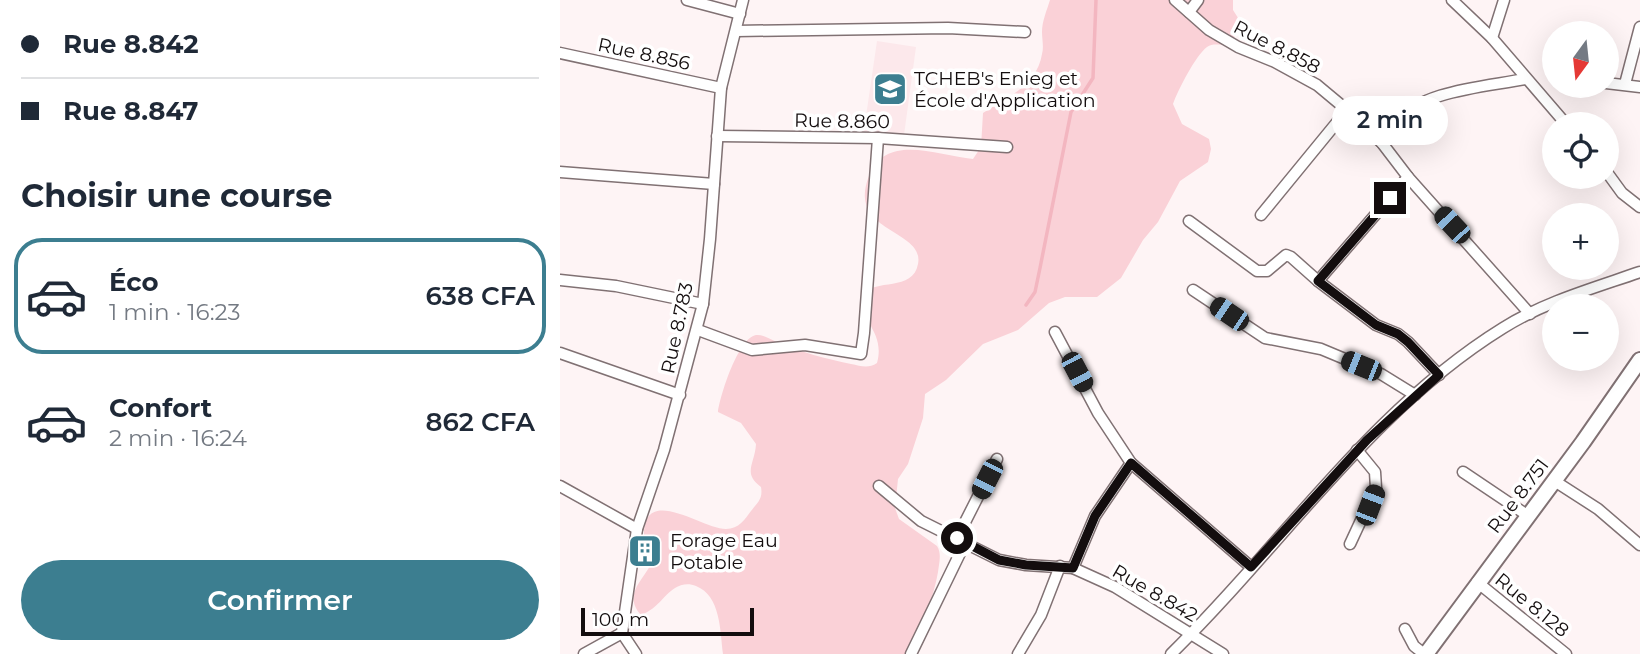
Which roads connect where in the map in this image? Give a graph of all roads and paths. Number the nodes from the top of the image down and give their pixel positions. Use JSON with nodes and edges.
{"nodes":[{"id":1,"x":687,"y":0,"type":"edge"},
{"id":2,"x":743,"y":0,"type":"edge"},
{"id":3,"x":1175,"y":0,"type":"edge"},
{"id":4,"x":1198,"y":0,"type":"edge"},
{"id":5,"x":1452,"y":0,"type":"edge"},
{"id":6,"x":1504,"y":0,"type":"edge"},
{"id":7,"x":1189,"y":12,"type":"junction"},
{"id":8,"x":740,"y":14,"type":"junction"},
{"id":9,"x":1640,"y":27,"type":"edge"},
{"id":10,"x":736,"y":31,"type":"junction"},
{"id":11,"x":1025,"y":33,"type":"dead end"},
{"id":12,"x":1492,"y":38,"type":"junction"},
{"id":13,"x":560,"y":53,"type":"edge"},
{"id":14,"x":1525,"y":79,"type":"junction"},
{"id":15,"x":1619,"y":84,"type":"edge"},
{"id":16,"x":1625,"y":84,"type":"junction"},
{"id":17,"x":1640,"y":87,"type":"edge"},
{"id":18,"x":721,"y":88,"type":"junction"},
{"id":19,"x":1347,"y":110,"type":"junction"},
{"id":20,"x":1555,"y":112,"type":"edge"},
{"id":21,"x":718,"y":136,"type":"junction"},
{"id":22,"x":878,"y":138,"type":"junction"},
{"id":23,"x":1382,"y":143,"type":"junction"},
{"id":24,"x":1007,"y":147,"type":"dead end"},
{"id":25,"x":560,"y":172,"type":"edge"},
{"id":26,"x":1408,"y":177,"type":"junction"},
{"id":27,"x":714,"y":184,"type":"junction"},
{"id":28,"x":1619,"y":189,"type":"edge"},
{"id":29,"x":1640,"y":207,"type":"edge"},
{"id":30,"x":1261,"y":215,"type":"dead end"},
{"id":31,"x":1189,"y":221,"type":"dead end"},
{"id":32,"x":1640,"y":271,"type":"edge"},
{"id":33,"x":560,"y":280,"type":"edge"},
{"id":34,"x":1318,"y":281,"type":"junction"},
{"id":35,"x":1194,"y":290,"type":"dead end"},
{"id":36,"x":703,"y":304,"type":"junction"},
{"id":37,"x":1530,"y":314,"type":"junction"},
{"id":38,"x":698,"y":330,"type":"junction"},
{"id":39,"x":1055,"y":332,"type":"dead end"},
{"id":40,"x":560,"y":353,"type":"edge"},
{"id":41,"x":1639,"y":364,"type":"edge"},
{"id":42,"x":1439,"y":375,"type":"junction"},
{"id":43,"x":1415,"y":395,"type":"junction"},
{"id":44,"x":680,"y":396,"type":"junction"},
{"id":45,"x":1357,"y":450,"type":"junction"},
{"id":46,"x":996,"y":459,"type":"dead end"},
{"id":47,"x":1131,"y":463,"type":"junction"},
{"id":48,"x":1464,"y":472,"type":"dead end"},
{"id":49,"x":1553,"y":480,"type":"junction"},
{"id":50,"x":560,"y":486,"type":"edge"},
{"id":51,"x":879,"y":486,"type":"dead end"},
{"id":52,"x":1527,"y":515,"type":"junction"},
{"id":53,"x":637,"y":529,"type":"junction"},
{"id":54,"x":961,"y":540,"type":"junction"},
{"id":55,"x":1350,"y":544,"type":"dead end"},
{"id":56,"x":1640,"y":545,"type":"edge"},
{"id":57,"x":1060,"y":566,"type":"junction"},
{"id":58,"x":1251,"y":567,"type":"junction"},
{"id":59,"x":1073,"y":568,"type":"junction"},
{"id":60,"x":1477,"y":582,"type":"junction"},
{"id":61,"x":1405,"y":629,"type":"dead end"},
{"id":62,"x":622,"y":633,"type":"junction"},
{"id":63,"x":1192,"y":634,"type":"junction"},
{"id":64,"x":1561,"y":652,"type":"edge"},
{"id":65,"x":584,"y":654,"type":"edge"},
{"id":66,"x":636,"y":654,"type":"edge"},
{"id":67,"x":911,"y":654,"type":"edge"},
{"id":68,"x":1018,"y":654,"type":"edge"},
{"id":69,"x":1171,"y":654,"type":"edge"},
{"id":70,"x":1223,"y":654,"type":"edge"},
{"id":71,"x":1425,"y":654,"type":"edge"}],
"edges":[{"from":1,"to":8,"type":"street"},
{"from":2,"to":8,"type":"street","name":"Rue 8.783"},
{"from":3,"to":7,"type":"street","name":"Rue 8.858"},
{"from":4,"to":7,"type":"street"},
{"from":5,"to":12,"type":"street"},
{"from":6,"to":12,"type":"street"},
{"from":7,"to":19,"type":"street","name":"Rue 8.858"},
{"from":8,"to":10,"type":"street","name":"Rue 8.783"},
{"from":9,"to":16,"type":"street"},
{"from":10,"to":11,"type":"street"},
{"from":10,"to":18,"type":"street","name":"Rue 8.783"},
{"from":12,"to":14,"type":"street"},
{"from":13,"to":18,"type":"street","name":"Rue 8.856"},
{"from":14,"to":20,"type":"street"},
{"from":14,"to":23,"type":"street"},
{"from":15,"to":16,"type":"street"},
{"from":16,"to":17,"type":"street"},
{"from":18,"to":21,"type":"street","name":"Rue 8.783"},
{"from":19,"to":23,"type":"street","name":"Rue 8.858"},
{"from":19,"to":30,"type":"street"},
{"from":21,"to":22,"type":"street","name":"Rue 8.860"},
{"from":21,"to":27,"type":"street","name":"Rue 8.783"},
{"from":22,"to":24,"type":"street","name":"Rue 8.860"},
{"from":22,"to":38,"type":"street"},
{"from":23,"to":26,"type":"street","name":"Rue 8.858"},
{"from":25,"to":27,"type":"street"},
{"from":26,"to":34,"type":"street"},
{"from":26,"to":37,"type":"street","name":"Rue 8.858"},
{"from":27,"to":36,"type":"street","name":"Rue 8.783"},
{"from":28,"to":29,"type":"street"},
{"from":31,"to":34,"type":"street"},
{"from":32,"to":37,"type":"street"},
{"from":33,"to":36,"type":"street"},
{"from":34,"to":42,"type":"street"},
{"from":35,"to":43,"type":"street"},
{"from":36,"to":38,"type":"street","name":"Rue 8.783"},
{"from":37,"to":42,"type":"street"},
{"from":38,"to":44,"type":"street","name":"Rue 8.783"},
{"from":39,"to":47,"type":"street"},
{"from":40,"to":44,"type":"street"},
{"from":41,"to":49,"type":"main road","name":"Rue 8.751"},
{"from":42,"to":43,"type":"street"},
{"from":43,"to":45,"type":"street"},
{"from":44,"to":53,"type":"street","name":"Rue 8.783"},
{"from":45,"to":55,"type":"street"},
{"from":45,"to":58,"type":"street"},
{"from":46,"to":54,"type":"street"},
{"from":47,"to":58,"type":"street"},
{"from":47,"to":59,"type":"street"},
{"from":48,"to":52,"type":"street"},
{"from":49,"to":52,"type":"main road","name":"Rue 8.751"},
{"from":49,"to":56,"type":"street"},
{"from":50,"to":53,"type":"street"},
{"from":51,"to":54,"type":"street","name":"Rue 8.842"},
{"from":52,"to":60,"type":"main road","name":"Rue 8.751"},
{"from":53,"to":62,"type":"street","name":"Rue 8.783"},
{"from":54,"to":57,"type":"street","name":"Rue 8.842"},
{"from":54,"to":67,"type":"street"},
{"from":57,"to":59,"type":"street","name":"Rue 8.842"},
{"from":57,"to":68,"type":"street"},
{"from":58,"to":63,"type":"street"},
{"from":59,"to":63,"type":"street","name":"Rue 8.842"},
{"from":60,"to":64,"type":"street","name":"Rue 8.128"},
{"from":60,"to":71,"type":"main road","name":"Rue 8.751"},
{"from":61,"to":71,"type":"street"},
{"from":62,"to":65,"type":"street"},
{"from":62,"to":66,"type":"street"},
{"from":63,"to":69,"type":"street"},
{"from":63,"to":70,"type":"street","name":"Rue 8.842"}]}
